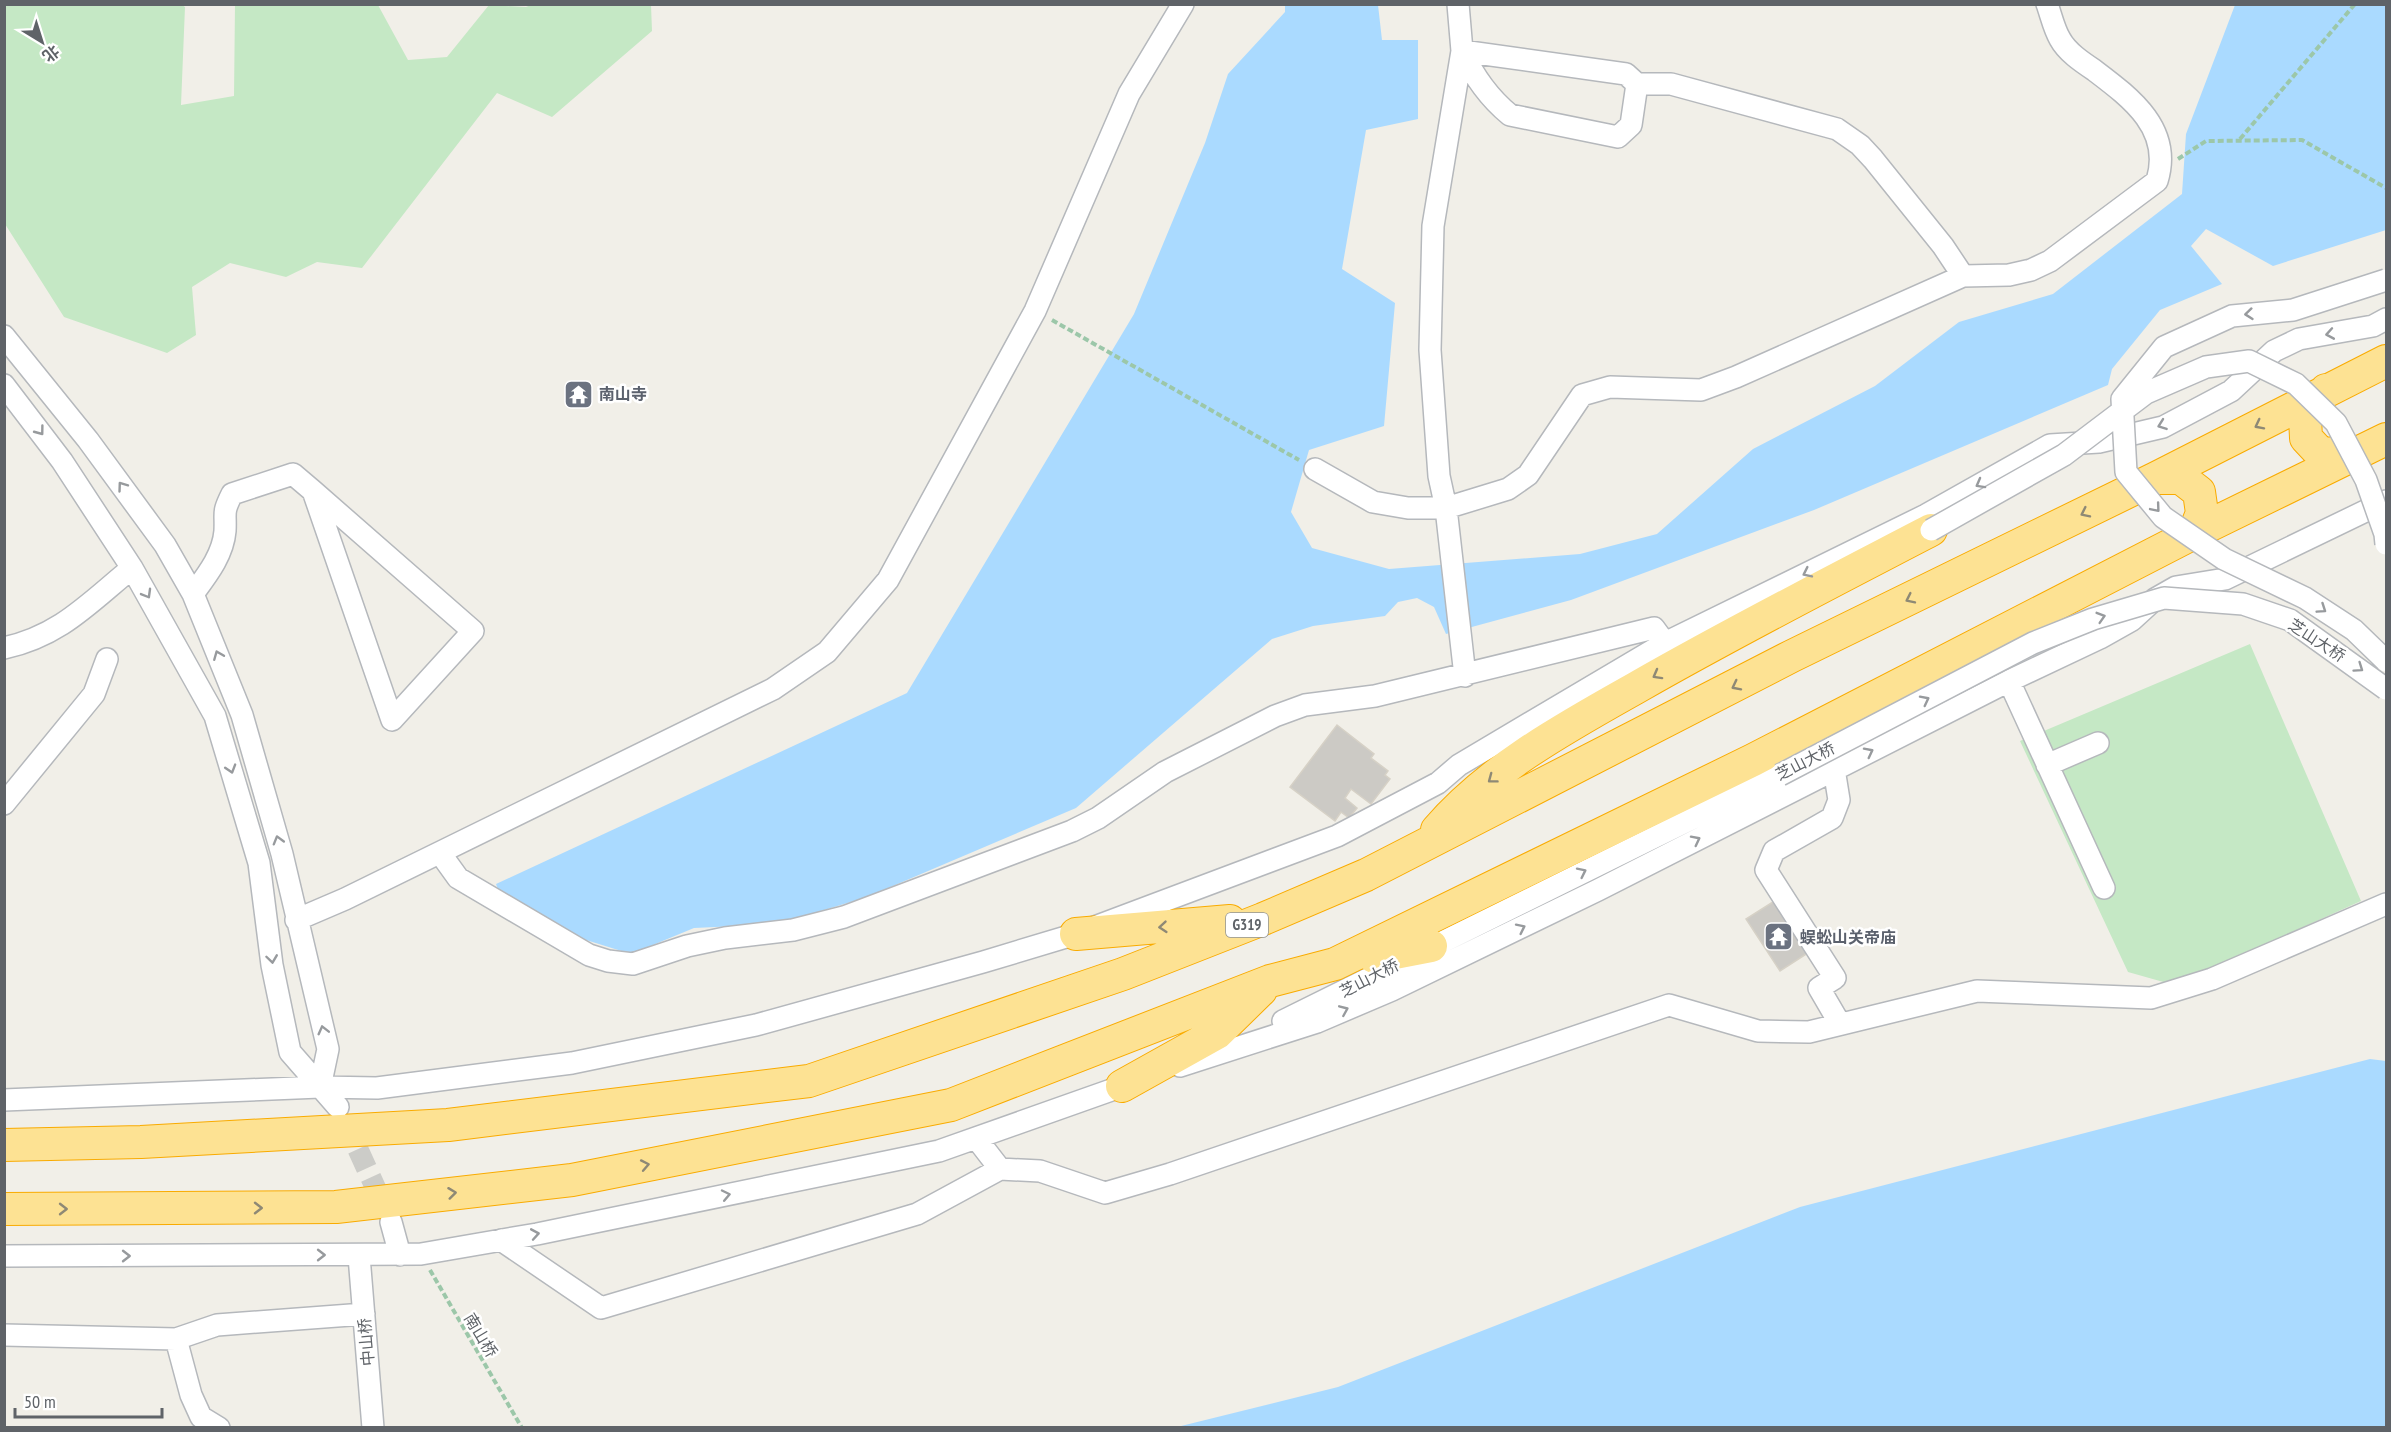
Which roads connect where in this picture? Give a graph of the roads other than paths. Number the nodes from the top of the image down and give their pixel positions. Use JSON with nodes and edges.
{"nodes":[{"id":1,"x":1183,"y":4,"type":"edge"},
{"id":2,"x":1458,"y":4,"type":"edge"},
{"id":3,"x":2047,"y":4,"type":"edge"},
{"id":4,"x":1462,"y":51,"type":"junction"},
{"id":5,"x":1637,"y":84,"type":"junction"},
{"id":6,"x":1963,"y":276,"type":"junction"},
{"id":7,"x":2386,"y":280,"type":"edge"},
{"id":8,"x":2386,"y":320,"type":"edge"},
{"id":9,"x":4,"y":336,"type":"edge"},
{"id":10,"x":2386,"y":361,"type":"edge"},
{"id":11,"x":4,"y":385,"type":"edge"},
{"id":12,"x":2327,"y":390,"type":"junction"},
{"id":13,"x":2386,"y":439,"type":"edge"},
{"id":14,"x":2359,"y":452,"type":"junction"},
{"id":15,"x":1315,"y":469,"type":"road end"},
{"id":16,"x":2156,"y":478,"type":"junction"},
{"id":17,"x":313,"y":491,"type":"junction"},
{"id":18,"x":2386,"y":501,"type":"edge"},
{"id":19,"x":1446,"y":508,"type":"junction"},
{"id":20,"x":1931,"y":530,"type":"joint"},
{"id":21,"x":2194,"y":532,"type":"junction"},
{"id":22,"x":2386,"y":544,"type":"edge"},
{"id":23,"x":132,"y":568,"type":"junction"},
{"id":24,"x":193,"y":594,"type":"junction"},
{"id":25,"x":1665,"y":643,"type":"junction"},
{"id":26,"x":4,"y":648,"type":"edge"},
{"id":27,"x":107,"y":659,"type":"dead end"},
{"id":28,"x":2386,"y":661,"type":"edge"},
{"id":29,"x":1466,"y":675,"type":"junction"},
{"id":30,"x":2009,"y":681,"type":"junction"},
{"id":31,"x":2386,"y":688,"type":"edge"},
{"id":32,"x":2098,"y":743,"type":"dead end"},
{"id":33,"x":2047,"y":765,"type":"junction"},
{"id":34,"x":1834,"y":769,"type":"junction"},
{"id":35,"x":4,"y":804,"type":"edge"},
{"id":36,"x":1423,"y":846,"type":"junction"},
{"id":37,"x":440,"y":852,"type":"junction"},
{"id":38,"x":2104,"y":888,"type":"dead end"},
{"id":39,"x":2386,"y":904,"type":"edge"},
{"id":40,"x":1263,"y":919,"type":"junction"},
{"id":41,"x":296,"y":920,"type":"junction"},
{"id":42,"x":1076,"y":934,"type":"junction"},
{"id":43,"x":1431,"y":946,"type":"junction"},
{"id":44,"x":1335,"y":964,"type":"junction"},
{"id":45,"x":1270,"y":981,"type":"junction"},
{"id":46,"x":1840,"y":1024,"type":"junction"},
{"id":47,"x":1229,"y":1049,"type":"junction"},
{"id":48,"x":1122,"y":1086,"type":"junction"},
{"id":49,"x":321,"y":1087,"type":"junction"},
{"id":50,"x":4,"y":1100,"type":"edge"},
{"id":51,"x":338,"y":1107,"type":"tunnel mouth"},
{"id":52,"x":976,"y":1138,"type":"junction"},
{"id":53,"x":4,"y":1145,"type":"edge"},
{"id":54,"x":999,"y":1169,"type":"junction"},
{"id":55,"x":4,"y":1209,"type":"edge"},
{"id":56,"x":391,"y":1222,"type":"tunnel mouth"},
{"id":57,"x":501,"y":1240,"type":"junction"},
{"id":58,"x":411,"y":1254,"type":"junction"},
{"id":59,"x":4,"y":1256,"type":"edge"},
{"id":60,"x":360,"y":1256,"type":"junction"},
{"id":61,"x":364,"y":1314,"type":"junction"},
{"id":62,"x":4,"y":1335,"type":"edge"},
{"id":63,"x":176,"y":1339,"type":"junction"},
{"id":64,"x":201,"y":1424,"type":"edge"},
{"id":65,"x":373,"y":1428,"type":"edge"}],
"edges":[{"from":1,"to":37,"type":"street"},
{"from":2,"to":4,"type":"street"},
{"from":3,"to":6,"type":"street"},
{"from":4,"to":5,"type":"street"},
{"from":4,"to":5,"type":"street"},
{"from":4,"to":19,"type":"street"},
{"from":5,"to":6,"type":"street"},
{"from":6,"to":19,"type":"street"},
{"from":7,"to":28,"type":"street","name":"芝山大桥","one_way":true,"bridge":true},
{"from":8,"to":25,"type":"street","one_way":true},
{"from":24,"to":9,"type":"street","one_way":true},
{"from":10,"to":12,"type":"highway","number":"G319"},
{"from":11,"to":23,"type":"street","one_way":true},
{"from":12,"to":14,"type":"highway"},
{"from":12,"to":16,"type":"highway","number":"G319","one_way":true},
{"from":13,"to":14,"type":"highway"},
{"from":14,"to":21,"type":"highway"},
{"from":15,"to":19,"type":"street"},
{"from":16,"to":21,"type":"highway"},
{"from":16,"to":36,"type":"highway","number":"G319","one_way":true},
{"from":17,"to":17,"type":"street"},
{"from":17,"to":24,"type":"street"},
{"from":18,"to":30,"type":"street"},
{"from":19,"to":29,"type":"street"},
{"from":20,"to":22,"type":"street","bridge":true},
{"from":20,"to":36,"type":"highway","one_way":true},
{"from":21,"to":44,"type":"highway"},
{"from":23,"to":26,"type":"street"},
{"from":23,"to":49,"type":"street","one_way":true},
{"from":41,"to":24,"type":"street","one_way":true},
{"from":25,"to":29,"type":"street"},
{"from":25,"to":42,"type":"street"},
{"from":27,"to":35,"type":"street"},
{"from":29,"to":37,"type":"street"},
{"from":30,"to":33,"type":"street"},
{"from":34,"to":30,"type":"street","one_way":true},
{"from":43,"to":31,"type":"street","name":"芝山大桥","one_way":true,"bridge":true},
{"from":32,"to":33,"type":"street"},
{"from":33,"to":38,"type":"street"},
{"from":34,"to":46,"type":"street"},
{"from":47,"to":34,"type":"street","one_way":true},
{"from":36,"to":40,"type":"highway","number":"G319"},
{"from":37,"to":41,"type":"street"},
{"from":39,"to":46,"type":"street"},
{"from":40,"to":42,"type":"highway","one_way":true},
{"from":40,"to":53,"type":"highway","number":"G319"},
{"from":49,"to":41,"type":"street","one_way":true},
{"from":42,"to":49,"type":"street"},
{"from":43,"to":44,"type":"highway"},
{"from":43,"to":47,"type":"street","name":"芝山大桥"},
{"from":44,"to":45,"type":"highway"},
{"from":45,"to":48,"type":"highway"},
{"from":55,"to":45,"type":"highway","one_way":true},
{"from":46,"to":54,"type":"street"},
{"from":47,"to":48,"type":"street"},
{"from":48,"to":52,"type":"street"},
{"from":49,"to":50,"type":"street"},
{"from":49,"to":51,"type":"street"},
{"from":52,"to":54,"type":"street"},
{"from":57,"to":52,"type":"street","one_way":true},
{"from":54,"to":57,"type":"street"},
{"from":56,"to":58,"type":"street"},
{"from":57,"to":58,"type":"street"},
{"from":58,"to":60,"type":"street"},
{"from":59,"to":60,"type":"street","one_way":true},
{"from":60,"to":61,"type":"street","name":"中山桥"},
{"from":61,"to":63,"type":"street"},
{"from":61,"to":65,"type":"street","name":"中山桥"},
{"from":62,"to":63,"type":"street"},
{"from":63,"to":64,"type":"street"}]}
